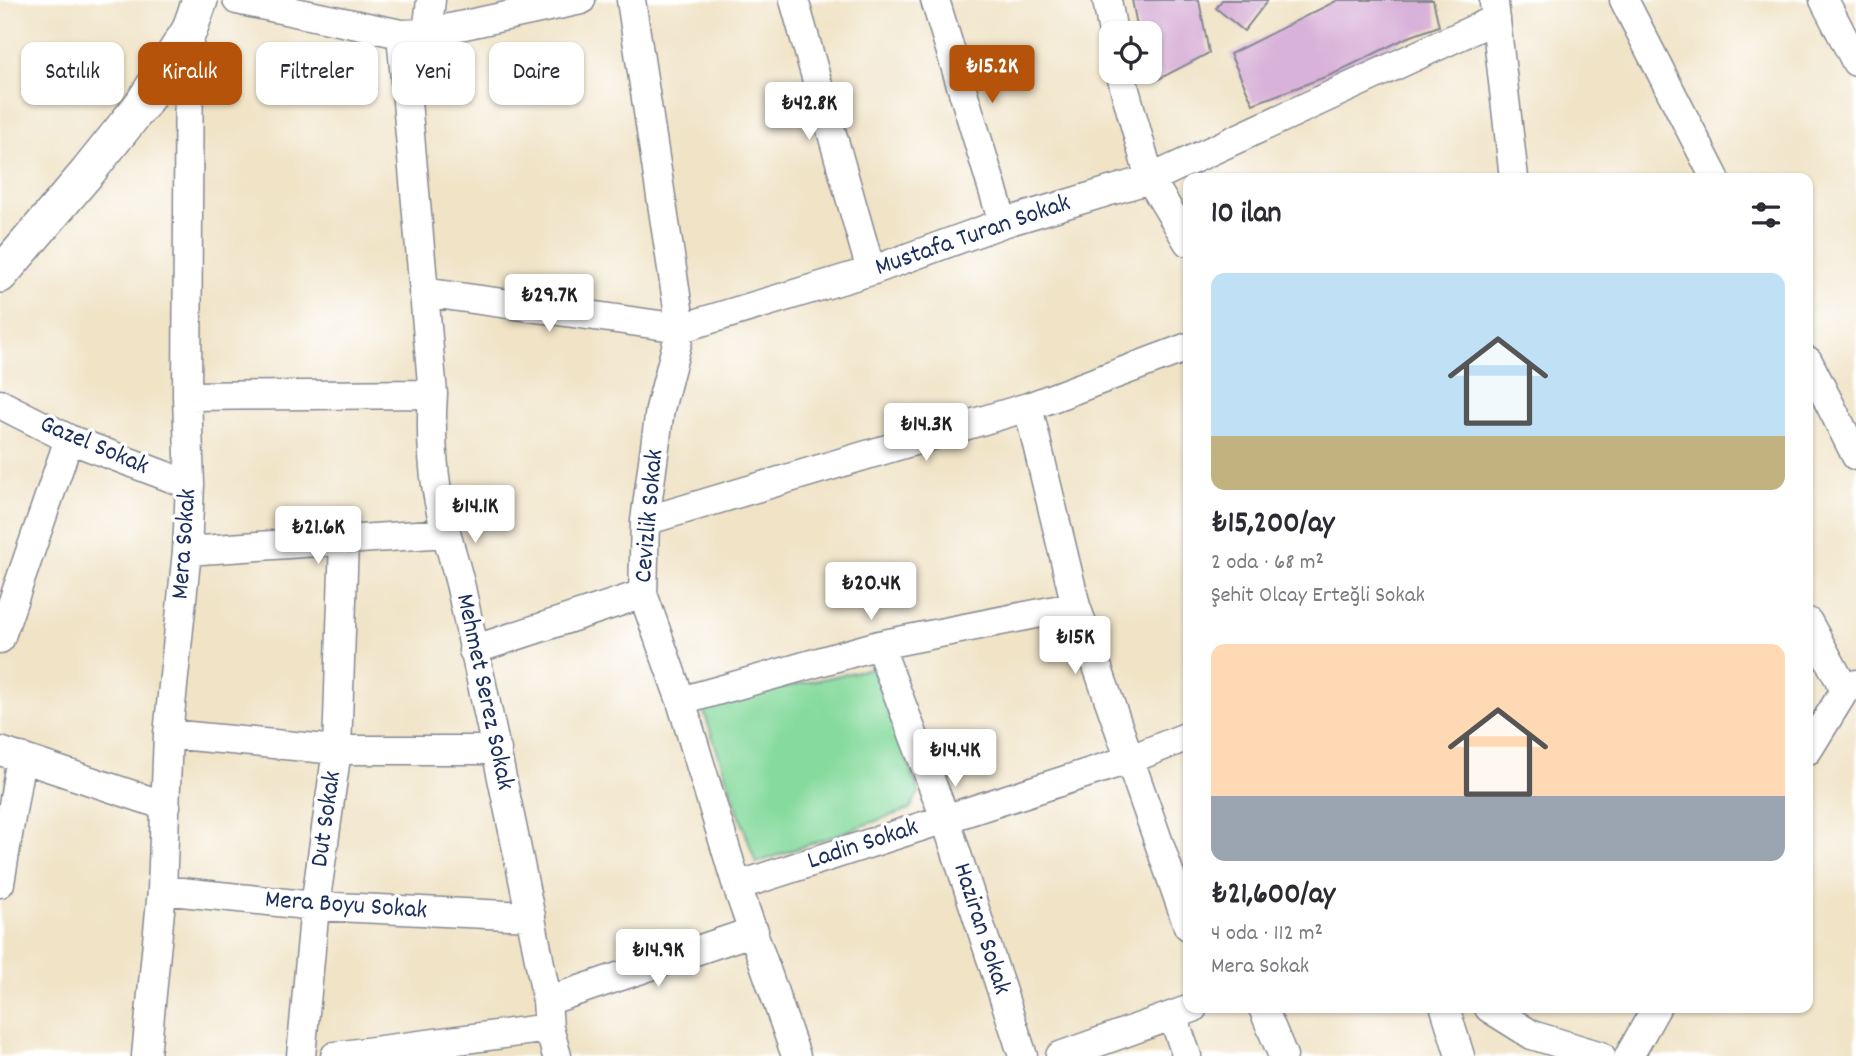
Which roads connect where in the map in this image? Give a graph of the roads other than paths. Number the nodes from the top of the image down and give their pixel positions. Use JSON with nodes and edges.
{"nodes":[{"id":1,"x":237,"y":0,"type":"edge"},
{"id":2,"x":431,"y":0,"type":"edge"},
{"id":3,"x":581,"y":0,"type":"edge"},
{"id":4,"x":631,"y":0,"type":"edge"},
{"id":5,"x":794,"y":0,"type":"edge"},
{"id":6,"x":935,"y":0,"type":"edge"},
{"id":7,"x":1107,"y":0,"type":"edge"},
{"id":8,"x":1624,"y":0,"type":"edge"},
{"id":9,"x":1824,"y":0,"type":"edge"},
{"id":10,"x":1495,"y":9,"type":"edge"},
{"id":11,"x":194,"y":16,"type":"edge"},
{"id":12,"x":1111,"y":21,"type":"edge"},
{"id":13,"x":414,"y":34,"type":"junction"},
{"id":14,"x":1856,"y":62,"type":"edge"},
{"id":15,"x":1123,"y":84,"type":"edge"},
{"id":16,"x":1513,"y":173,"type":"edge"},
{"id":17,"x":1712,"y":173,"type":"edge"},
{"id":18,"x":1150,"y":179,"type":"junction"},
{"id":19,"x":1003,"y":223,"type":"junction"},
{"id":20,"x":1183,"y":234,"type":"edge"},
{"id":21,"x":871,"y":271,"type":"junction"},
{"id":22,"x":0,"y":275,"type":"edge"},
{"id":23,"x":423,"y":292,"type":"junction"},
{"id":24,"x":681,"y":328,"type":"junction"},
{"id":25,"x":1183,"y":349,"type":"edge"},
{"id":26,"x":1813,"y":371,"type":"edge"},
{"id":27,"x":433,"y":394,"type":"junction"},
{"id":28,"x":187,"y":396,"type":"junction"},
{"id":29,"x":0,"y":404,"type":"edge"},
{"id":30,"x":1028,"y":407,"type":"junction"},
{"id":31,"x":69,"y":439,"type":"junction"},
{"id":32,"x":1856,"y":456,"type":"edge"},
{"id":33,"x":190,"y":485,"type":"junction"},
{"id":34,"x":645,"y":521,"type":"junction"},
{"id":35,"x":446,"y":533,"type":"junction"},
{"id":36,"x":344,"y":540,"type":"junction"},
{"id":37,"x":187,"y":551,"type":"junction"},
{"id":38,"x":11,"y":572,"type":"edge"},
{"id":39,"x":643,"y":594,"type":"junction"},
{"id":40,"x":1076,"y":606,"type":"junction"},
{"id":41,"x":1813,"y":630,"type":"edge"},
{"id":42,"x":0,"y":639,"type":"edge"},
{"id":43,"x":880,"y":645,"type":"junction"},
{"id":44,"x":473,"y":650,"type":"junction"},
{"id":45,"x":1851,"y":687,"type":"edge"},
{"id":46,"x":681,"y":701,"type":"junction"},
{"id":47,"x":168,"y":734,"type":"junction"},
{"id":48,"x":1183,"y":738,"type":"edge"},
{"id":49,"x":1813,"y":743,"type":"edge"},
{"id":50,"x":337,"y":750,"type":"junction"},
{"id":51,"x":497,"y":750,"type":"junction"},
{"id":52,"x":11,"y":754,"type":"edge"},
{"id":53,"x":1131,"y":760,"type":"junction"},
{"id":54,"x":166,"y":806,"type":"junction"},
{"id":55,"x":945,"y":818,"type":"junction"},
{"id":56,"x":0,"y":874,"type":"edge"},
{"id":57,"x":0,"y":883,"type":"edge"},
{"id":58,"x":737,"y":886,"type":"junction"},
{"id":59,"x":162,"y":890,"type":"junction"},
{"id":60,"x":315,"y":906,"type":"junction"},
{"id":61,"x":1183,"y":911,"type":"edge"},
{"id":62,"x":531,"y":916,"type":"junction"},
{"id":63,"x":754,"y":931,"type":"junction"},
{"id":64,"x":1183,"y":1012,"type":"edge"},
{"id":65,"x":1183,"y":1013,"type":"edge"},
{"id":66,"x":1265,"y":1013,"type":"edge"},
{"id":67,"x":1447,"y":1013,"type":"edge"},
{"id":68,"x":1497,"y":1013,"type":"edge"},
{"id":69,"x":1653,"y":1013,"type":"edge"},
{"id":70,"x":548,"y":1015,"type":"junction"},
{"id":71,"x":146,"y":1056,"type":"edge"},
{"id":72,"x":301,"y":1056,"type":"edge"},
{"id":73,"x":335,"y":1056,"type":"edge"},
{"id":74,"x":557,"y":1056,"type":"edge"},
{"id":75,"x":796,"y":1056,"type":"edge"},
{"id":76,"x":1023,"y":1056,"type":"edge"},
{"id":77,"x":1060,"y":1056,"type":"edge"},
{"id":78,"x":1187,"y":1056,"type":"edge"},
{"id":79,"x":1283,"y":1056,"type":"edge"},
{"id":80,"x":1460,"y":1056,"type":"edge"},
{"id":81,"x":1601,"y":1056,"type":"edge"},
{"id":82,"x":1629,"y":1056,"type":"edge"}],
"edges":[{"from":1,"to":13,"type":"street"},
{"from":2,"to":13,"type":"street","name":"Mehmet Serez Sokak"},
{"from":3,"to":13,"type":"street"},
{"from":4,"to":24,"type":"street","name":"Cevizlik Sokak"},
{"from":5,"to":21,"type":"street"},
{"from":6,"to":19,"type":"street"},
{"from":7,"to":12,"type":"street"},
{"from":8,"to":17,"type":"street"},
{"from":9,"to":14,"type":"street"},
{"from":10,"to":16,"type":"street"},
{"from":10,"to":18,"type":"street","name":"Mustafa Turan Sokak"},
{"from":11,"to":22,"type":"street"},
{"from":11,"to":28,"type":"street","name":"Mera Sokak"},
{"from":13,"to":23,"type":"street","name":"Mehmet Serez Sokak"},
{"from":15,"to":18,"type":"street"},
{"from":18,"to":19,"type":"street","name":"Mustafa Turan Sokak"},
{"from":18,"to":20,"type":"street"},
{"from":19,"to":21,"type":"street","name":"Mustafa Turan Sokak"},
{"from":21,"to":24,"type":"street","name":"Mustafa Turan Sokak"},
{"from":23,"to":24,"type":"street","name":"Mustafa Turan Sokak"},
{"from":23,"to":27,"type":"street","name":"Mehmet Serez Sokak"},
{"from":24,"to":34,"type":"street","name":"Cevizlik Sokak"},
{"from":25,"to":30,"type":"street"},
{"from":26,"to":32,"type":"street"},
{"from":27,"to":28,"type":"street"},
{"from":27,"to":35,"type":"street","name":"Mehmet Serez Sokak"},
{"from":28,"to":33,"type":"street","name":"Mera Sokak"},
{"from":29,"to":31,"type":"street","name":"Gazel Sokak"},
{"from":30,"to":34,"type":"street"},
{"from":30,"to":40,"type":"street"},
{"from":31,"to":33,"type":"street","name":"Gazel Sokak"},
{"from":31,"to":38,"type":"street"},
{"from":33,"to":37,"type":"street","name":"Mera Sokak"},
{"from":34,"to":39,"type":"street","name":"Cevizlik Sokak"},
{"from":35,"to":36,"type":"street"},
{"from":35,"to":44,"type":"street","name":"Mehmet Serez Sokak"},
{"from":36,"to":37,"type":"street"},
{"from":36,"to":50,"type":"street","name":"Dut Sokak"},
{"from":37,"to":47,"type":"street","name":"Mera Sokak"},
{"from":38,"to":42,"type":"street"},
{"from":39,"to":44,"type":"street"},
{"from":39,"to":46,"type":"street","name":"Cevizlik Sokak"},
{"from":40,"to":43,"type":"street"},
{"from":40,"to":53,"type":"street"},
{"from":41,"to":45,"type":"street"},
{"from":43,"to":46,"type":"street"},
{"from":43,"to":55,"type":"street","name":"Haziran Sokak"},
{"from":44,"to":51,"type":"street","name":"Mehmet Serez Sokak"},
{"from":45,"to":49,"type":"street"},
{"from":46,"to":58,"type":"street","name":"Cevizlik Sokak"},
{"from":47,"to":50,"type":"street"},
{"from":47,"to":54,"type":"street","name":"Mera Sokak"},
{"from":48,"to":53,"type":"street","name":"Ladin Sokak"},
{"from":50,"to":51,"type":"street"},
{"from":50,"to":60,"type":"street","name":"Dut Sokak"},
{"from":51,"to":62,"type":"street","name":"Mehmet Serez Sokak"},
{"from":52,"to":54,"type":"street"},
{"from":52,"to":56,"type":"street"},
{"from":53,"to":55,"type":"street","name":"Ladin Sokak"},
{"from":53,"to":61,"type":"street"},
{"from":54,"to":59,"type":"street","name":"Mera Sokak"},
{"from":55,"to":58,"type":"street","name":"Ladin Sokak"},
{"from":55,"to":76,"type":"street","name":"Haziran Sokak"},
{"from":56,"to":57,"type":"street"},
{"from":58,"to":63,"type":"street","name":"Cevizlik Sokak"},
{"from":59,"to":60,"type":"street","name":"Mera Boyu Sokak"},
{"from":59,"to":71,"type":"street","name":"Mera Sokak"},
{"from":60,"to":62,"type":"street","name":"Mera Boyu Sokak"},
{"from":60,"to":72,"type":"street","name":"Dut Sokak"},
{"from":62,"to":70,"type":"street","name":"Mehmet Serez Sokak"},
{"from":63,"to":70,"type":"street"},
{"from":63,"to":75,"type":"street","name":"Cevizlik Sokak"},
{"from":64,"to":77,"type":"street"},
{"from":65,"to":78,"type":"street"},
{"from":66,"to":79,"type":"street"},
{"from":67,"to":80,"type":"street"},
{"from":68,"to":81,"type":"street"},
{"from":69,"to":82,"type":"street"},
{"from":70,"to":73,"type":"street"},
{"from":70,"to":74,"type":"street","name":"Mehmet Serez Sokak"}]}
